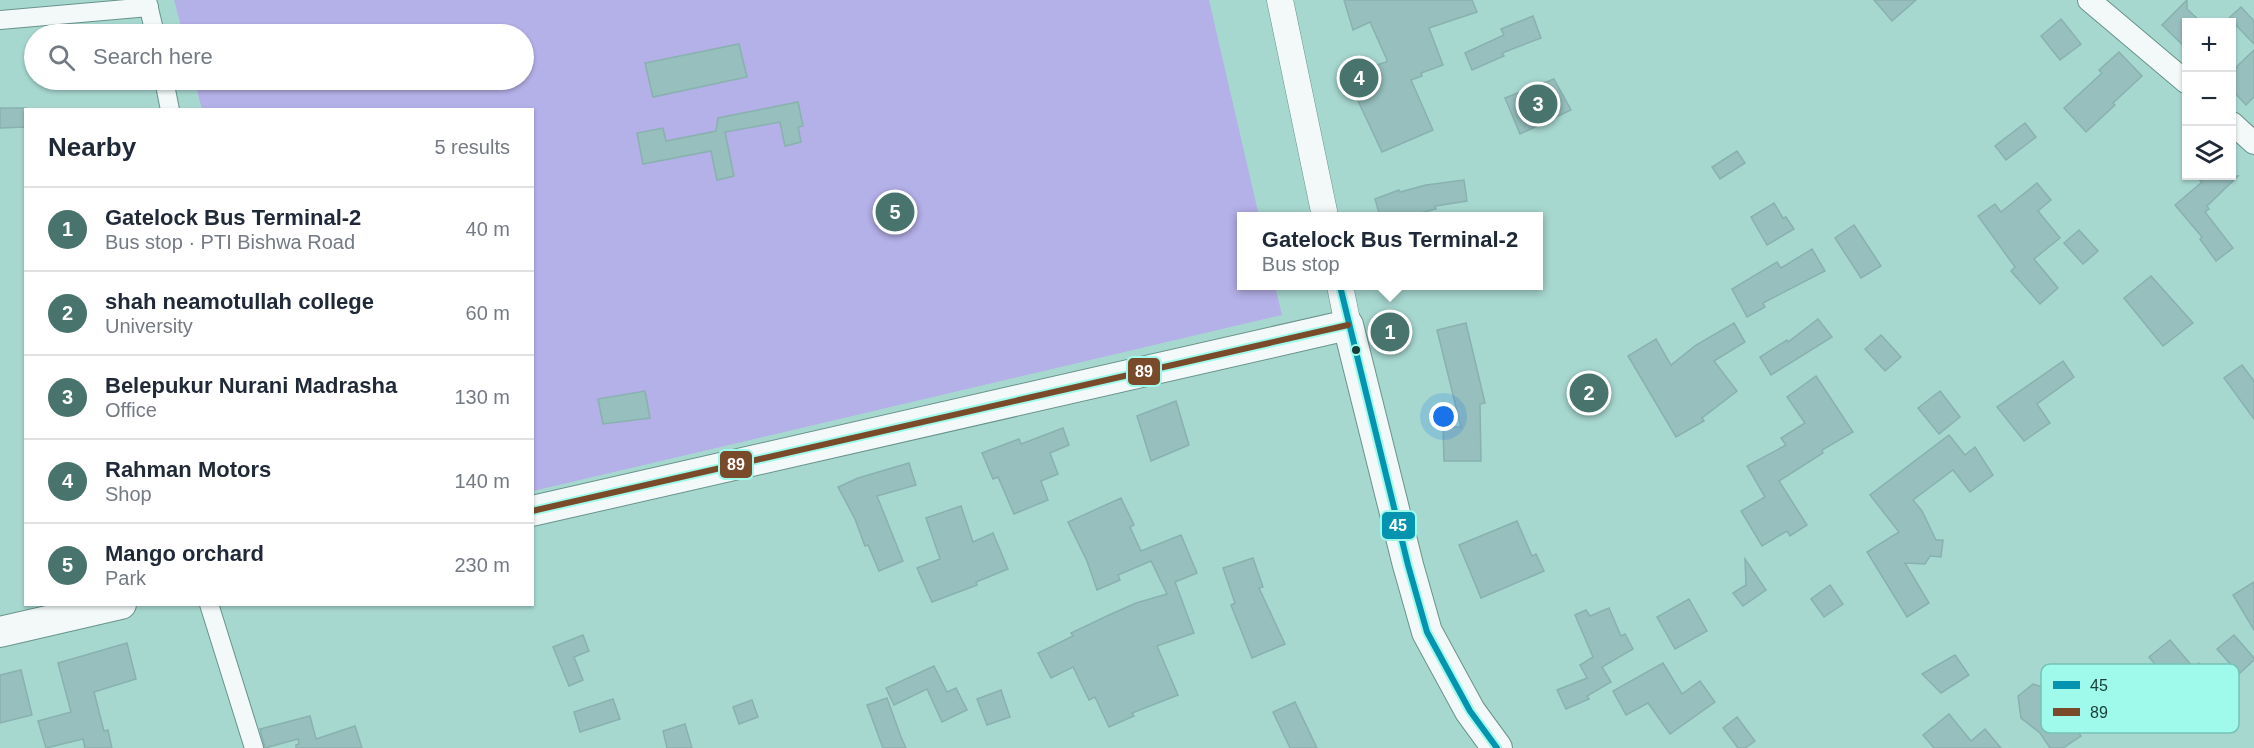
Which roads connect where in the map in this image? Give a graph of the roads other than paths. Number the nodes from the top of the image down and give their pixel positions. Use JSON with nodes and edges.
{"nodes":[{"id":1,"x":1280,"y":0,"type":"edge"},
{"id":2,"x":2089,"y":0,"type":"edge"},
{"id":3,"x":148,"y":4,"type":"edge"},
{"id":4,"x":0,"y":20,"type":"edge"},
{"id":5,"x":152,"y":24,"type":"edge"},
{"id":6,"x":2182,"y":78,"type":"edge"},
{"id":7,"x":166,"y":90,"type":"edge"},
{"id":8,"x":170,"y":108,"type":"edge"},
{"id":9,"x":2235,"y":126,"type":"edge"},
{"id":10,"x":2254,"y":144,"type":"edge"},
{"id":11,"x":1324,"y":212,"type":"edge"},
{"id":12,"x":1341,"y":290,"type":"edge"},
{"id":13,"x":1348,"y":325,"type":"junction"},
{"id":14,"x":534,"y":511,"type":"edge"},
{"id":15,"x":112,"y":606,"type":"edge"},
{"id":16,"x":210,"y":606,"type":"edge"},
{"id":17,"x":0,"y":632,"type":"edge"},
{"id":18,"x":254,"y":748,"type":"edge"},
{"id":19,"x":1497,"y":748,"type":"edge"}],
"edges":[{"from":1,"to":11,"type":"main road"},
{"from":2,"to":6,"type":"street"},
{"from":3,"to":4,"type":"street"},
{"from":3,"to":5,"type":"street"},
{"from":7,"to":8,"type":"street"},
{"from":9,"to":10,"type":"street"},
{"from":12,"to":13,"type":"main road"},
{"from":13,"to":14,"type":"highway"},
{"from":13,"to":19,"type":"highway"},
{"from":15,"to":17,"type":"highway"},
{"from":16,"to":18,"type":"street"}]}
